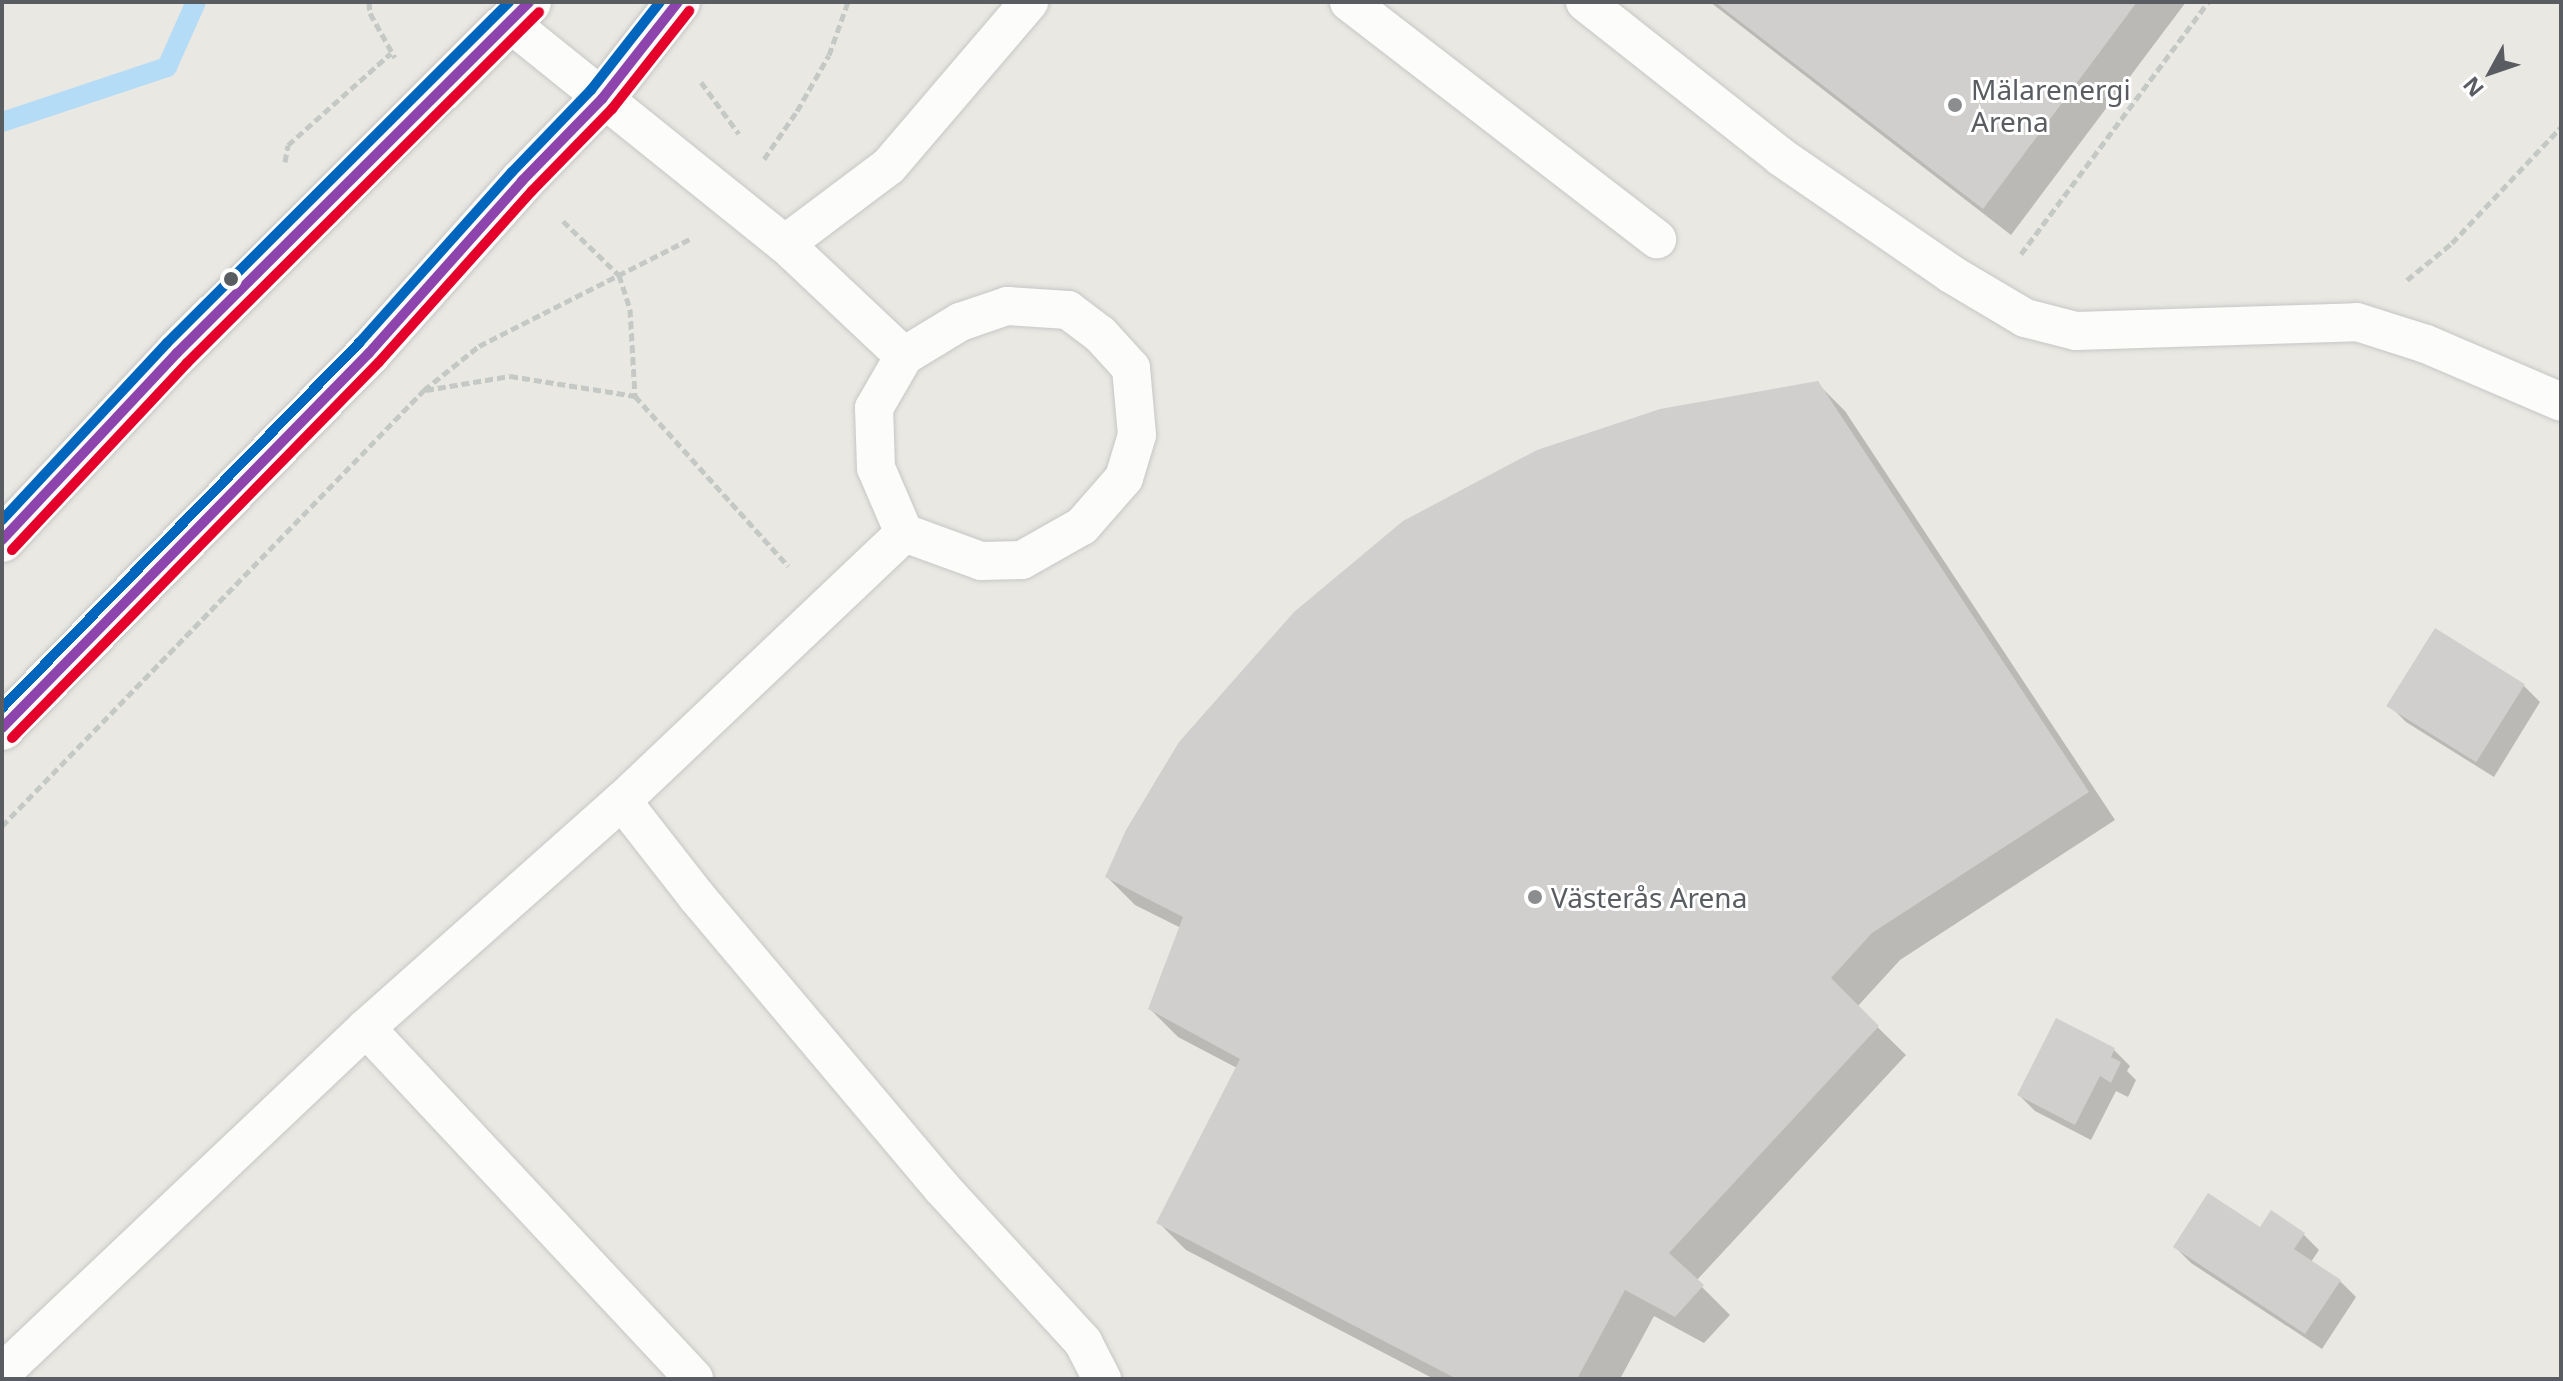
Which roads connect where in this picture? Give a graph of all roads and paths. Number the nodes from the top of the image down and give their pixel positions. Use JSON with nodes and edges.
{"nodes":[{"id":1,"x":678,"y":2,"type":"edge"},
{"id":2,"x":1029,"y":2,"type":"edge"},
{"id":3,"x":1349,"y":2,"type":"edge"},
{"id":4,"x":1585,"y":2,"type":"edge"},
{"id":5,"x":2208,"y":2,"type":"edge"},
{"id":6,"x":520,"y":13,"type":"edge"},
{"id":7,"x":391,"y":53,"type":"dead end"},
{"id":8,"x":701,"y":82,"type":"dead end"},
{"id":9,"x":602,"y":99,"type":"junction"},
{"id":10,"x":2561,"y":127,"type":"edge"},
{"id":11,"x":744,"y":140,"type":"dead end"},
{"id":12,"x":752,"y":152,"type":"dead end"},
{"id":13,"x":761,"y":163,"type":"dead end"},
{"id":14,"x":285,"y":164,"type":"dead end"},
{"id":15,"x":1657,"y":239,"type":"dead end"},
{"id":16,"x":785,"y":244,"type":"junction"},
{"id":17,"x":2001,"y":303,"type":"junction"},
{"id":18,"x":2357,"y":322,"type":"junction"},
{"id":19,"x":904,"y":356,"type":"junction"},
{"id":20,"x":424,"y":390,"type":"junction"},
{"id":21,"x":635,"y":396,"type":"junction"},
{"id":22,"x":2561,"y":402,"type":"edge"},
{"id":23,"x":904,"y":533,"type":"junction"},
{"id":24,"x":2,"y":540,"type":"edge"},
{"id":25,"x":826,"y":608,"type":"junction"},
{"id":26,"x":2,"y":728,"type":"edge"},
{"id":27,"x":622,"y":801,"type":"junction"},
{"id":28,"x":2,"y":826,"type":"edge"},
{"id":29,"x":366,"y":1028,"type":"junction"},
{"id":30,"x":2,"y":1373,"type":"edge"},
{"id":31,"x":694,"y":1379,"type":"edge"},
{"id":32,"x":1102,"y":1379,"type":"edge"}],
"edges":[{"from":1,"to":9,"type":"street"},
{"from":2,"to":16,"type":"lane"},
{"from":3,"to":15,"type":"lane"},
{"from":4,"to":17,"type":"lane"},
{"from":5,"to":17,"type":"path"},
{"from":6,"to":9,"type":"lane"},
{"from":6,"to":24,"type":"street"},
{"from":7,"to":14,"type":"path"},
{"from":8,"to":11,"type":"path"},
{"from":9,"to":16,"type":"lane"},
{"from":9,"to":26,"type":"street"},
{"from":10,"to":18,"type":"path"},
{"from":12,"to":13,"type":"path"},
{"from":16,"to":19,"type":"lane"},
{"from":17,"to":18,"type":"lane"},
{"from":18,"to":22,"type":"lane"},
{"from":19,"to":23,"type":"lane"},
{"from":19,"to":23,"type":"lane"},
{"from":20,"to":21,"type":"path"},
{"from":20,"to":21,"type":"path"},
{"from":20,"to":28,"type":"path"},
{"from":21,"to":25,"type":"path"},
{"from":23,"to":25,"type":"lane"},
{"from":25,"to":27,"type":"lane"},
{"from":27,"to":29,"type":"lane"},
{"from":27,"to":32,"type":"lane"},
{"from":29,"to":30,"type":"lane"},
{"from":29,"to":31,"type":"lane"}]}
